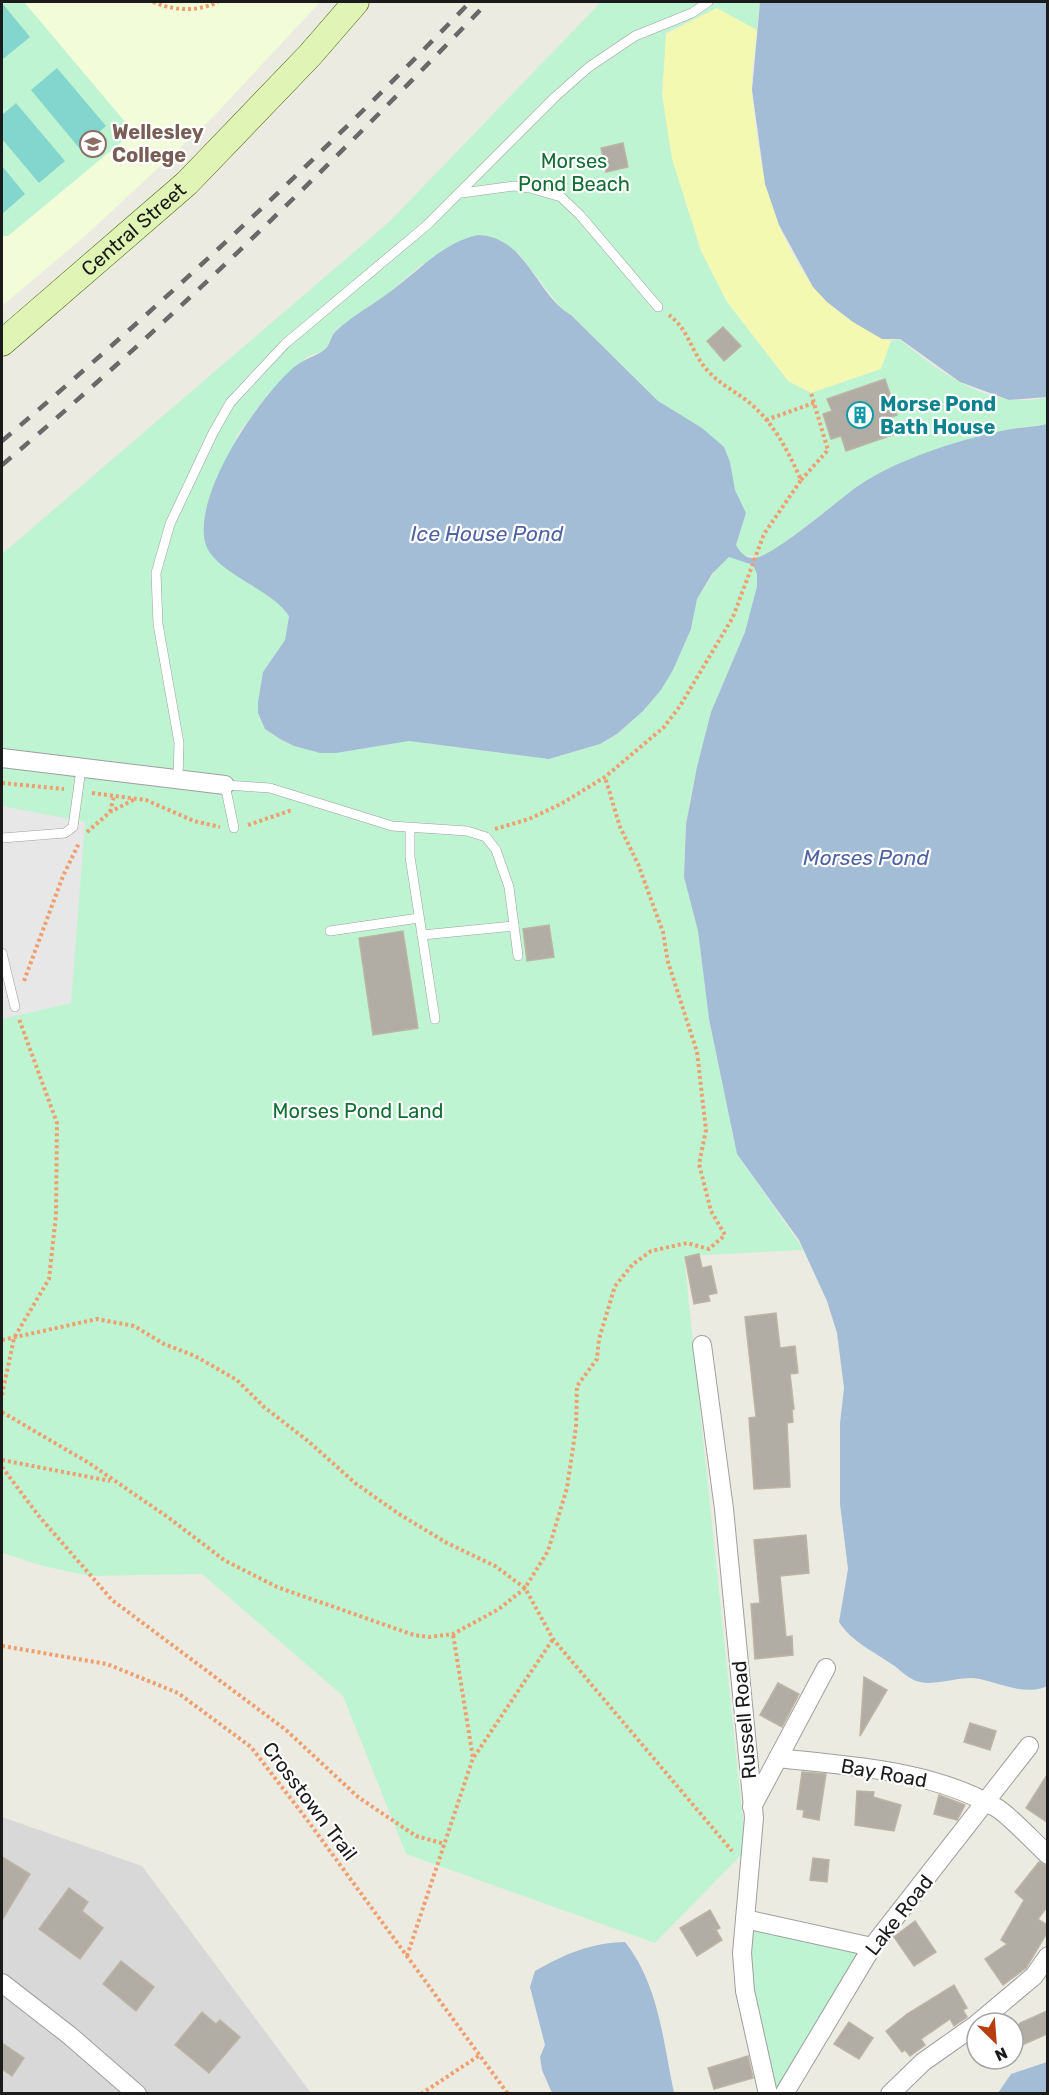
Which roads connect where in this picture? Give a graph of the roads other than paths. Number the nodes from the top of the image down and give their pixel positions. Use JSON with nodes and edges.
{"nodes":[{"id":1,"x":356,"y":2,"type":"edge"},
{"id":2,"x":708,"y":2,"type":"edge"},
{"id":3,"x":462,"y":193,"type":"junction"},
{"id":4,"x":658,"y":307,"type":"road end"},
{"id":5,"x":2,"y":343,"type":"edge"},
{"id":6,"x":2,"y":758,"type":"edge"},
{"id":7,"x":81,"y":769,"type":"junction"},
{"id":8,"x":178,"y":779,"type":"junction"},
{"id":9,"x":225,"y":785,"type":"junction"},
{"id":10,"x":234,"y":828,"type":"road end"},
{"id":11,"x":410,"y":829,"type":"junction"},
{"id":12,"x":2,"y":838,"type":"edge"},
{"id":13,"x":419,"y":918,"type":"junction"},
{"id":14,"x":514,"y":926,"type":"junction"},
{"id":15,"x":330,"y":931,"type":"dead end"},
{"id":16,"x":422,"y":935,"type":"junction"},
{"id":17,"x":2,"y":953,"type":"edge"},
{"id":18,"x":518,"y":956,"type":"dead end"},
{"id":19,"x":15,"y":1007,"type":"road end"},
{"id":20,"x":435,"y":1019,"type":"dead end"},
{"id":21,"x":702,"y":1345,"type":"dead end"},
{"id":22,"x":826,"y":1668,"type":"dead end"},
{"id":23,"x":1029,"y":1746,"type":"dead end"},
{"id":24,"x":778,"y":1758,"type":"junction"},
{"id":25,"x":987,"y":1803,"type":"junction"},
{"id":26,"x":752,"y":1808,"type":"junction"},
{"id":27,"x":1047,"y":1855,"type":"edge"},
{"id":28,"x":745,"y":1919,"type":"junction"},
{"id":29,"x":872,"y":1947,"type":"junction"},
{"id":30,"x":1047,"y":1956,"type":"edge"},
{"id":31,"x":2,"y":1983,"type":"edge"},
{"id":32,"x":993,"y":2011,"type":"edge"},
{"id":33,"x":965,"y":2033,"type":"edge"},
{"id":34,"x":137,"y":2094,"type":"edge"},
{"id":35,"x":768,"y":2094,"type":"edge"},
{"id":36,"x":784,"y":2094,"type":"edge"},
{"id":37,"x":890,"y":2094,"type":"edge"}],
"edges":[{"from":1,"to":5,"type":"main road","name":"Central Street"},
{"from":2,"to":3,"type":"lane"},
{"from":3,"to":4,"type":"lane"},
{"from":3,"to":8,"type":"lane"},
{"from":6,"to":7,"type":"street"},
{"from":7,"to":8,"type":"street"},
{"from":7,"to":12,"type":"lane"},
{"from":8,"to":9,"type":"street"},
{"from":9,"to":10,"type":"lane"},
{"from":9,"to":11,"type":"lane"},
{"from":11,"to":13,"type":"lane"},
{"from":11,"to":14,"type":"lane"},
{"from":13,"to":15,"type":"lane"},
{"from":13,"to":16,"type":"lane"},
{"from":14,"to":16,"type":"lane"},
{"from":14,"to":18,"type":"lane"},
{"from":16,"to":20,"type":"lane"},
{"from":17,"to":19,"type":"lane"},
{"from":21,"to":26,"type":"street","name":"Russell Road"},
{"from":22,"to":24,"type":"street"},
{"from":23,"to":25,"type":"street","name":"Lake Road"},
{"from":24,"to":25,"type":"street","name":"Bay Road"},
{"from":24,"to":26,"type":"street"},
{"from":25,"to":27,"type":"street","name":"Bay Road"},
{"from":25,"to":29,"type":"street","name":"Lake Road"},
{"from":26,"to":28,"type":"street","name":"Russell Road"},
{"from":28,"to":29,"type":"street"},
{"from":28,"to":35,"type":"street","name":"Russell Road"},
{"from":29,"to":36,"type":"street","name":"Lake Road"},
{"from":30,"to":32,"type":"street"},
{"from":31,"to":34,"type":"street"},
{"from":33,"to":37,"type":"street"}]}
